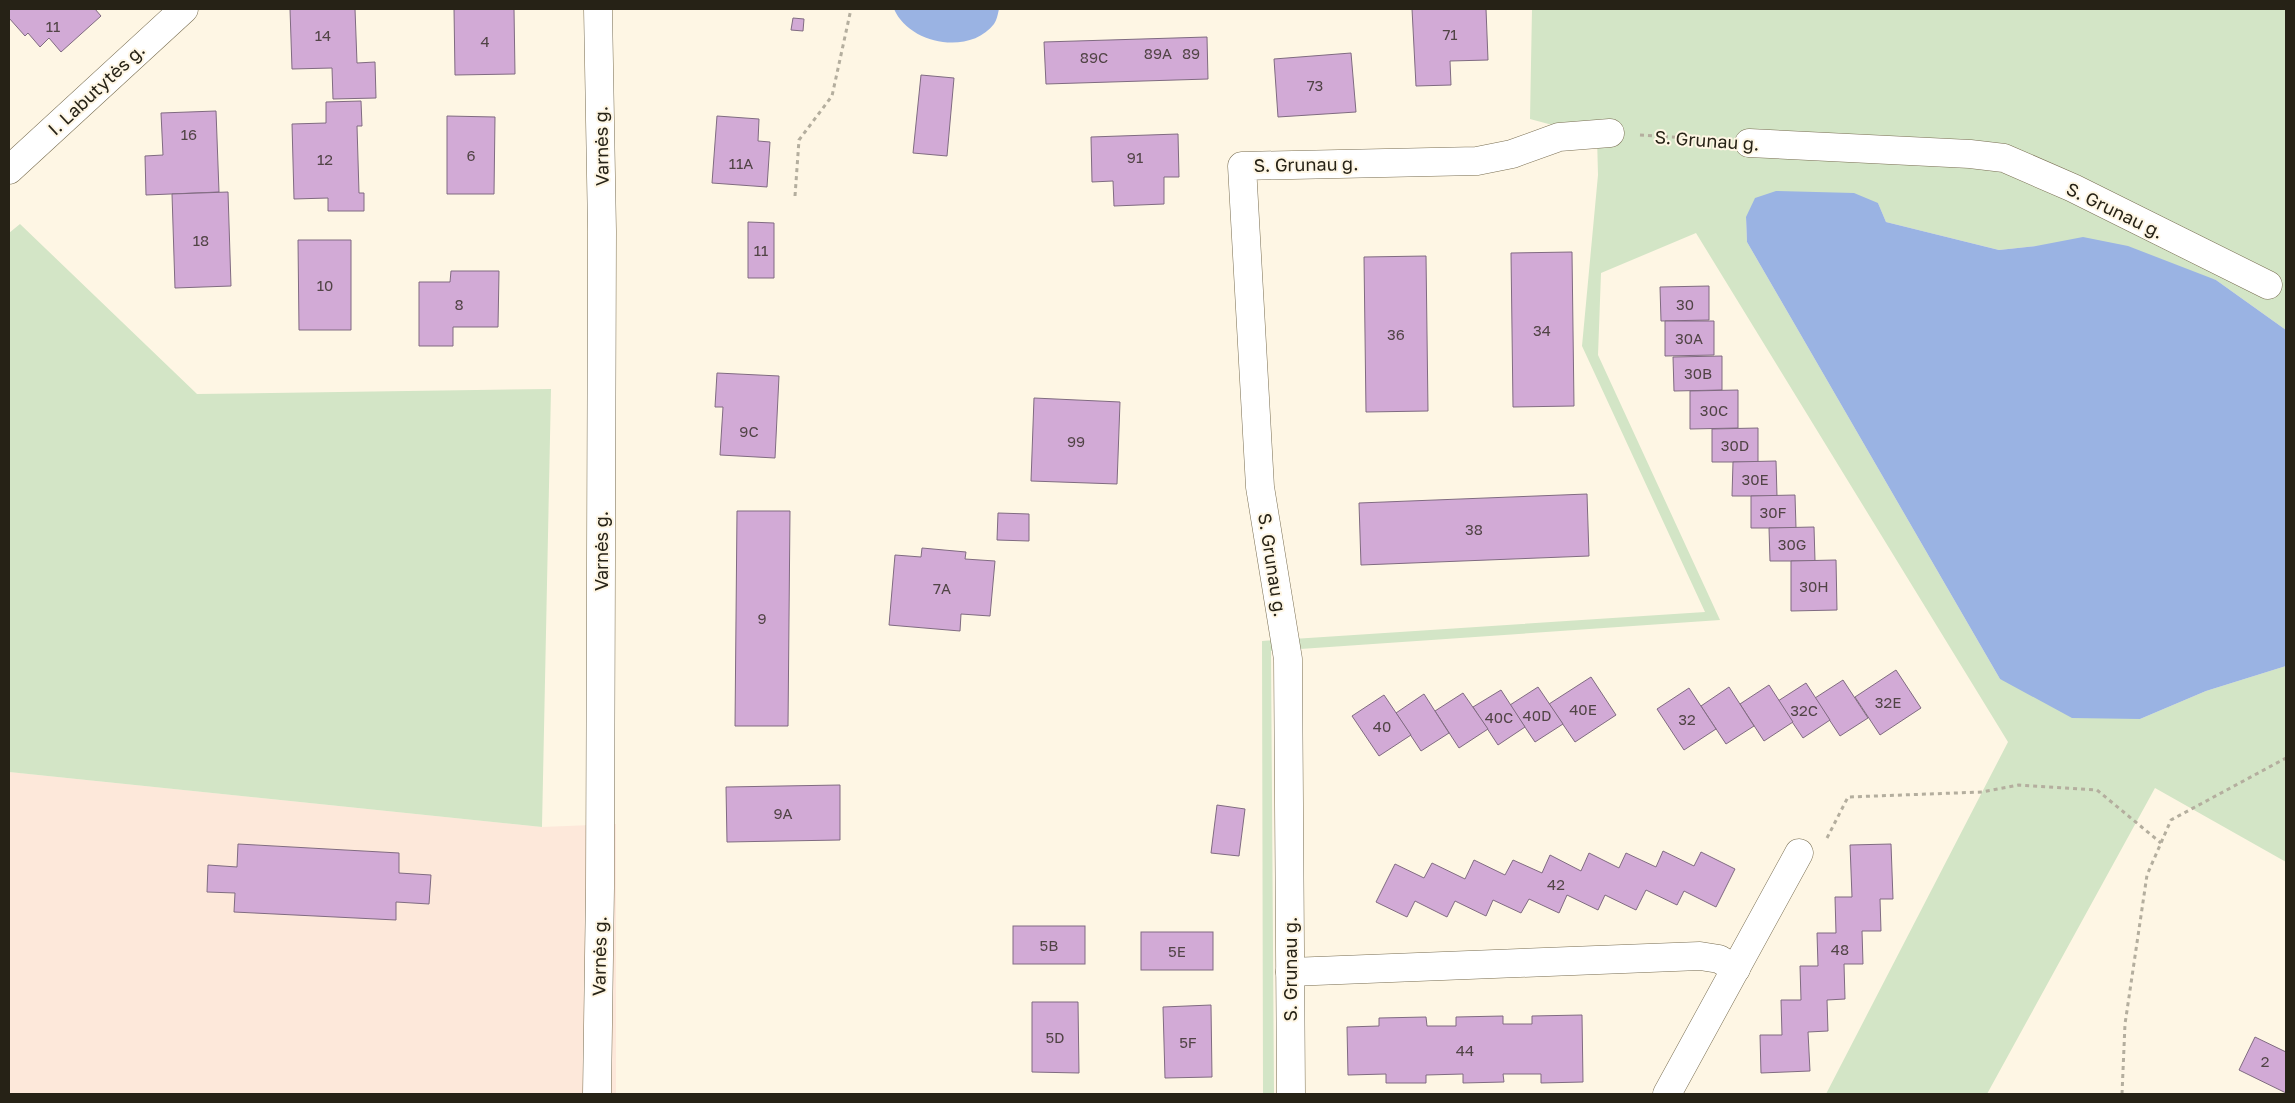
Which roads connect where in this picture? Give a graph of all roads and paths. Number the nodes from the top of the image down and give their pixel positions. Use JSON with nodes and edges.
{"nodes":[{"id":1,"x":184,"y":9,"type":"edge"},
{"id":2,"x":598,"y":9,"type":"edge"},
{"id":3,"x":851,"y":9,"type":"edge"},
{"id":4,"x":1610,"y":133,"type":"joint"},
{"id":5,"x":1749,"y":142,"type":"joint"},
{"id":6,"x":9,"y":170,"type":"edge"},
{"id":7,"x":795,"y":196,"type":"dead end"},
{"id":8,"x":2268,"y":286,"type":"dead end"},
{"id":9,"x":2286,"y":758,"type":"edge"},
{"id":10,"x":2161,"y":843,"type":"junction"},
{"id":11,"x":1799,"y":853,"type":"joint"},
{"id":12,"x":1736,"y":969,"type":"junction"},
{"id":13,"x":1290,"y":972,"type":"junction"},
{"id":14,"x":597,"y":1094,"type":"edge"},
{"id":15,"x":1291,"y":1094,"type":"edge"},
{"id":16,"x":1667,"y":1094,"type":"edge"},
{"id":17,"x":2122,"y":1094,"type":"edge"}],
"edges":[{"from":1,"to":6,"type":"street","name":"I. Labutytės g."},
{"from":2,"to":14,"type":"street","name":"Varnės g."},
{"from":3,"to":7,"type":"path"},
{"from":4,"to":5,"type":"path","name":"S. Grunau g."},
{"from":4,"to":13,"type":"street","name":"S. Grunau g."},
{"from":5,"to":8,"type":"street","name":"S. Grunau g."},
{"from":9,"to":10,"type":"path"},
{"from":10,"to":11,"type":"path"},
{"from":10,"to":17,"type":"path"},
{"from":11,"to":12,"type":"street"},
{"from":12,"to":13,"type":"street"},
{"from":12,"to":16,"type":"street"},
{"from":13,"to":15,"type":"street","name":"S. Grunau g."}]}
